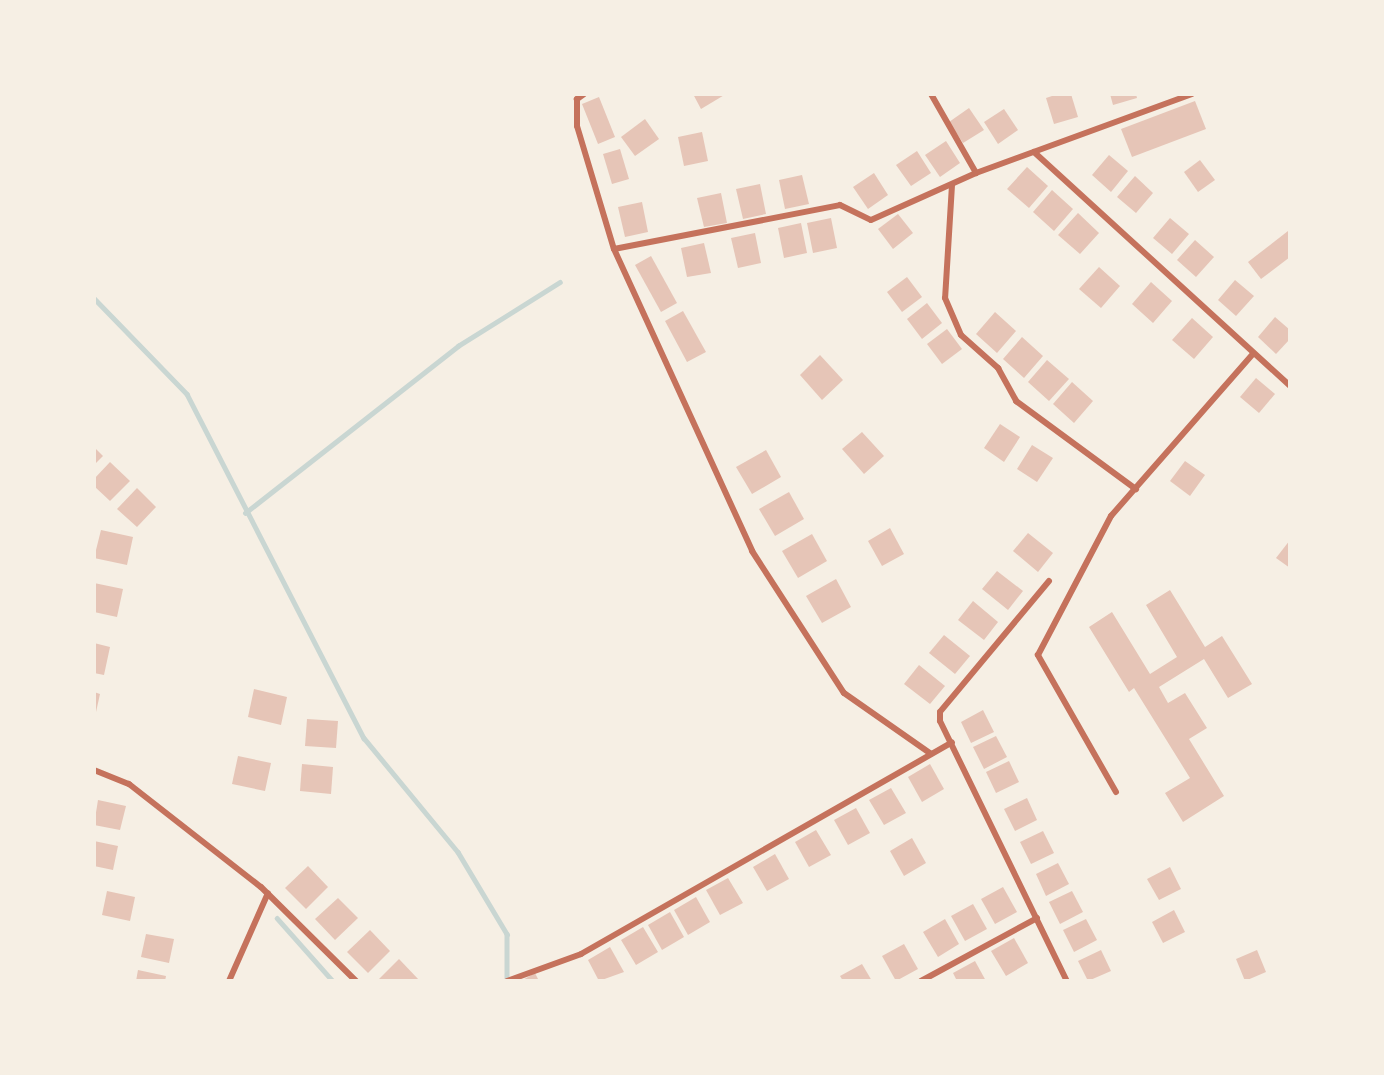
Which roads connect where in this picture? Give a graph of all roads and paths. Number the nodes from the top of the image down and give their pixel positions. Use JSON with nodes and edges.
{"nodes":[{"id":1,"x":584,"y":94,"type":"edge"},
{"id":2,"x":931,"y":94,"type":"edge"},
{"id":3,"x":1192,"y":94,"type":"edge"},
{"id":4,"x":1034,"y":152,"type":"junction"},
{"id":5,"x":976,"y":173,"type":"junction"},
{"id":6,"x":952,"y":185,"type":"junction"},
{"id":7,"x":614,"y":250,"type":"junction"},
{"id":8,"x":1252,"y":355,"type":"junction"},
{"id":9,"x":1290,"y":386,"type":"edge"},
{"id":10,"x":1136,"y":489,"type":"junction"},
{"id":11,"x":1049,"y":582,"type":"dead end"},
{"id":12,"x":952,"y":742,"type":"junction"},
{"id":13,"x":931,"y":754,"type":"junction"},
{"id":14,"x":94,"y":770,"type":"edge"},
{"id":15,"x":1116,"y":792,"type":"dead end"},
{"id":16,"x":268,"y":893,"type":"junction"},
{"id":17,"x":1037,"y":918,"type":"junction"},
{"id":18,"x":229,"y":981,"type":"edge"},
{"id":19,"x":356,"y":981,"type":"edge"},
{"id":20,"x":507,"y":981,"type":"edge"},
{"id":21,"x":921,"y":981,"type":"edge"},
{"id":22,"x":1067,"y":981,"type":"edge"}],
"edges":[{"from":1,"to":7,"type":"street"},
{"from":2,"to":5,"type":"street"},
{"from":3,"to":4,"type":"street"},
{"from":4,"to":5,"type":"street"},
{"from":4,"to":8,"type":"street"},
{"from":5,"to":6,"type":"street"},
{"from":6,"to":7,"type":"street"},
{"from":6,"to":10,"type":"street"},
{"from":7,"to":13,"type":"street"},
{"from":8,"to":9,"type":"street"},
{"from":8,"to":10,"type":"street"},
{"from":10,"to":15,"type":"street"},
{"from":11,"to":12,"type":"street"},
{"from":12,"to":13,"type":"street"},
{"from":12,"to":17,"type":"street"},
{"from":13,"to":20,"type":"street"},
{"from":14,"to":16,"type":"street"},
{"from":16,"to":18,"type":"street"},
{"from":16,"to":19,"type":"street"},
{"from":17,"to":21,"type":"street"},
{"from":17,"to":22,"type":"street"}]}
